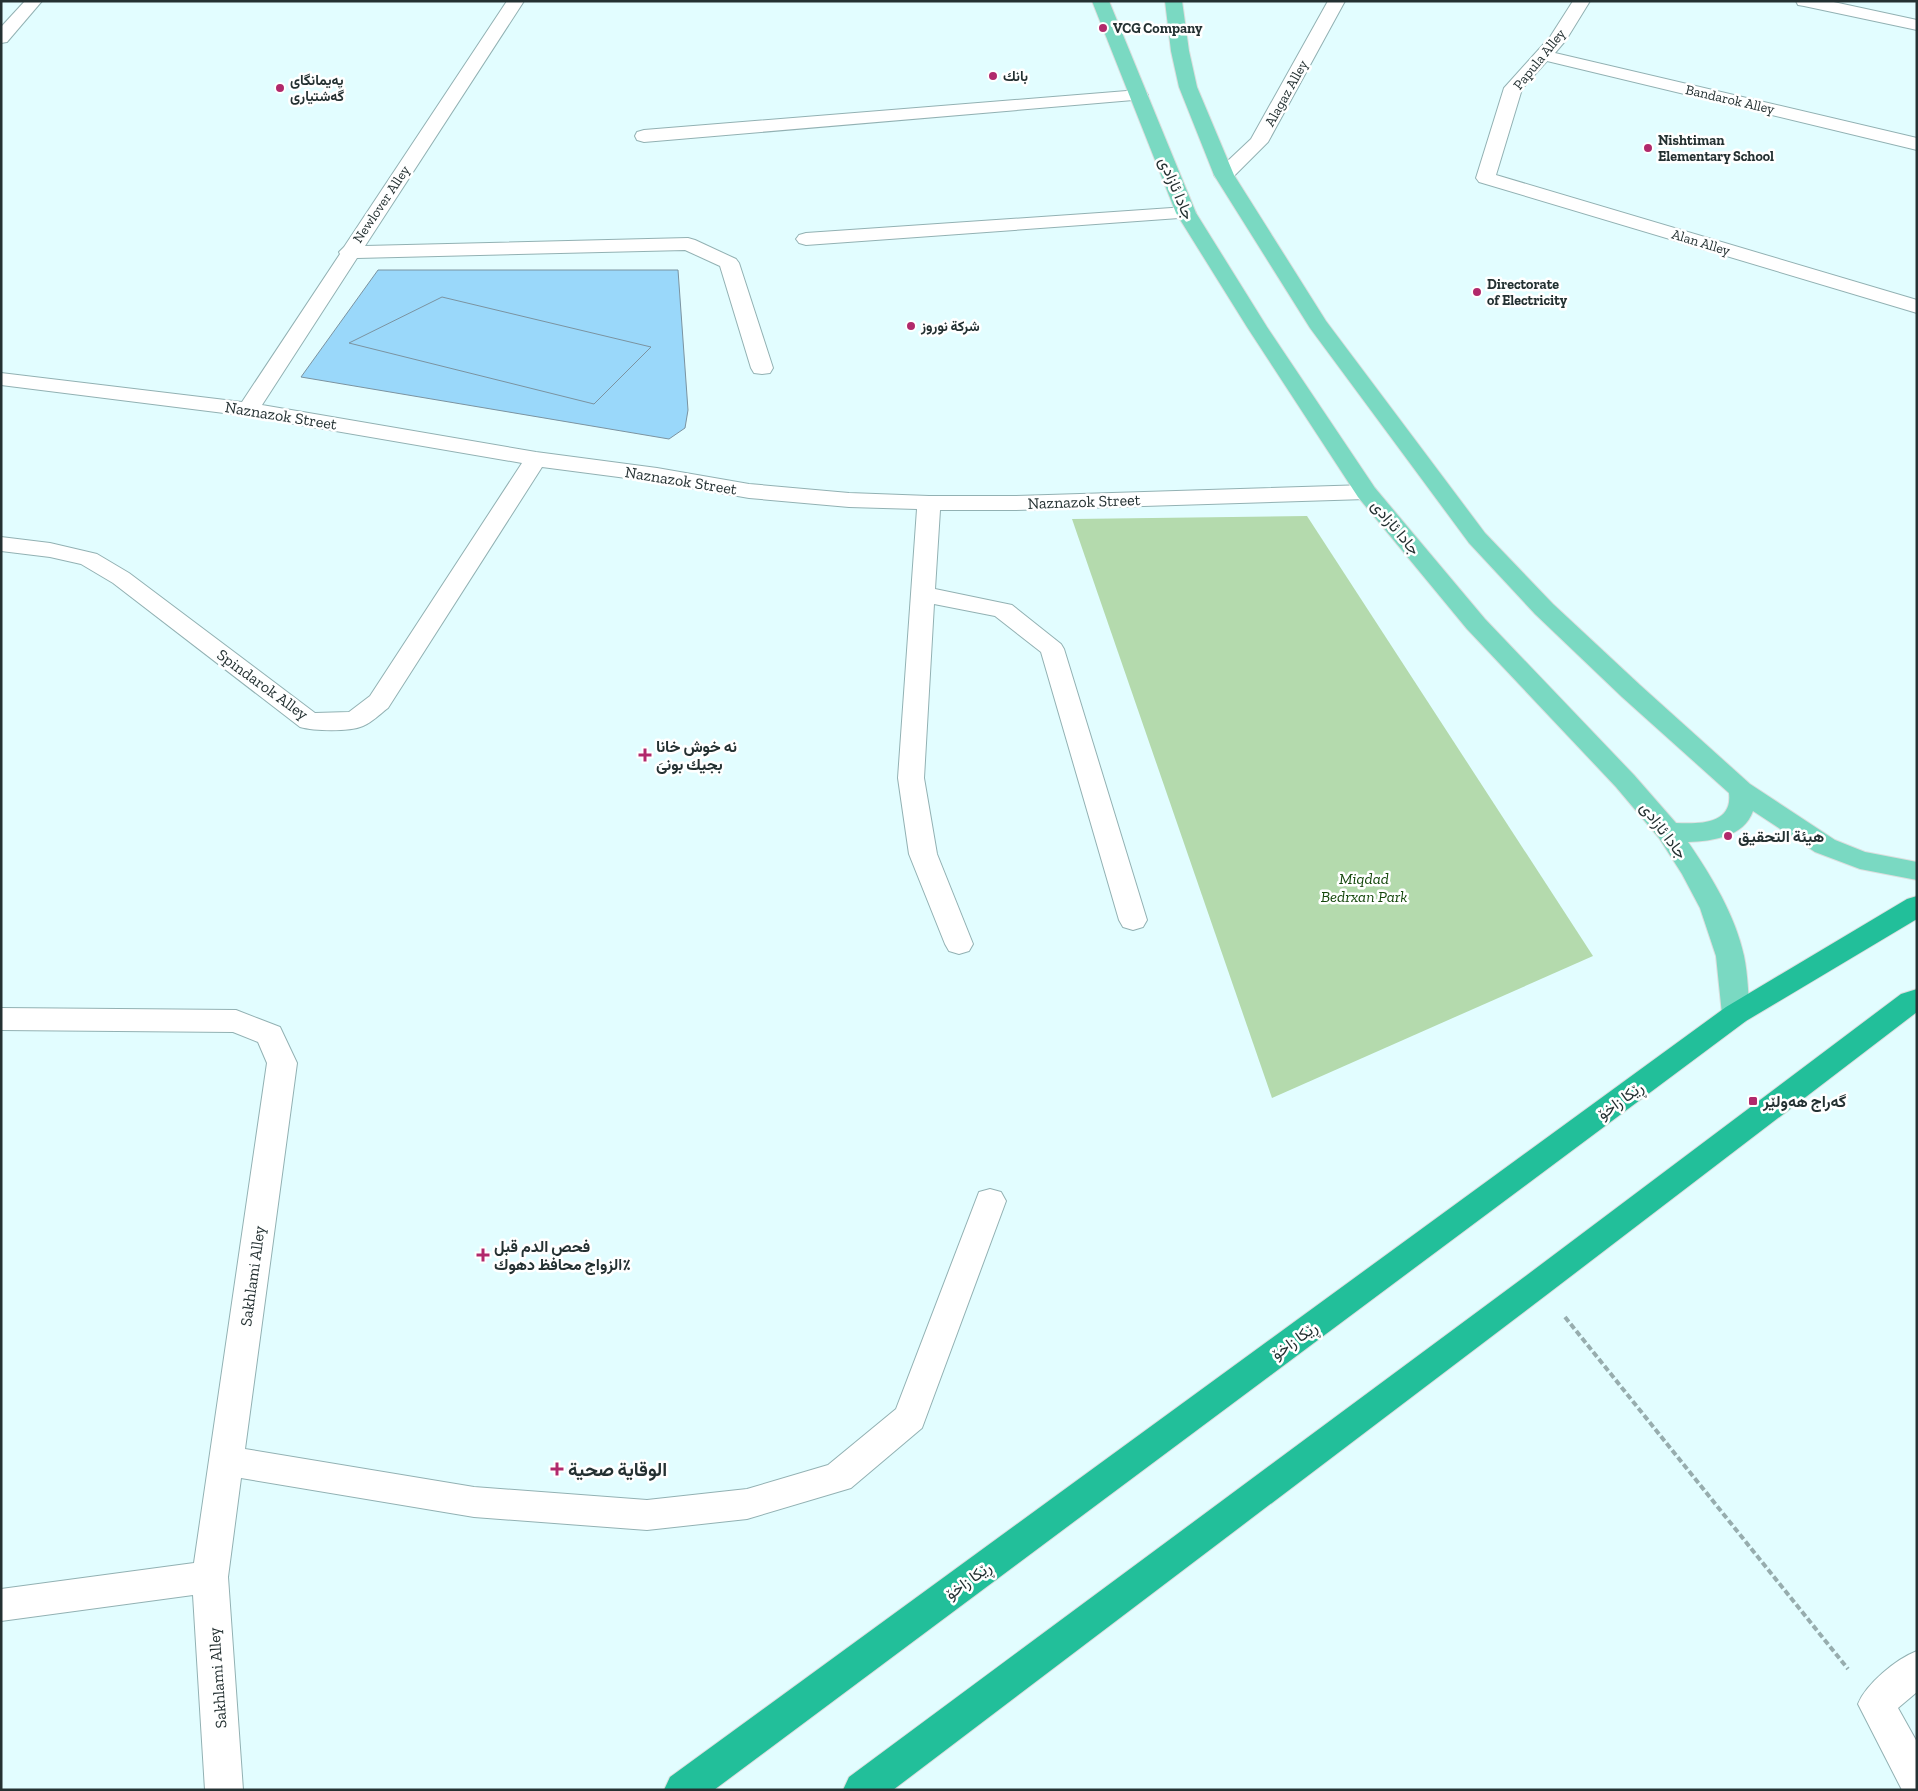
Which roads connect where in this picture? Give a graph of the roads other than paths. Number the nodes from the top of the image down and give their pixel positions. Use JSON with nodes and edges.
{"nodes":[{"id":1,"x":34,"y":1,"type":"edge"},
{"id":2,"x":516,"y":1,"type":"edge"},
{"id":3,"x":1173,"y":1,"type":"edge"},
{"id":4,"x":1337,"y":1,"type":"edge"},
{"id":5,"x":1582,"y":1,"type":"edge"},
{"id":6,"x":1804,"y":1,"type":"edge"},
{"id":7,"x":1111,"y":5,"type":"edge"},
{"id":8,"x":1917,"y":26,"type":"edge"},
{"id":9,"x":1,"y":38,"type":"edge"},
{"id":10,"x":1543,"y":55,"type":"junction"},
{"id":11,"x":1139,"y":95,"type":"junction"},
{"id":12,"x":644,"y":136,"type":"dead end"},
{"id":13,"x":1917,"y":144,"type":"edge"},
{"id":14,"x":1224,"y":175,"type":"junction"},
{"id":15,"x":1486,"y":178,"type":"joint"},
{"id":16,"x":1186,"y":213,"type":"junction"},
{"id":17,"x":806,"y":239,"type":"dead end"},
{"id":18,"x":349,"y":252,"type":"junction"},
{"id":19,"x":1917,"y":306,"type":"edge"},
{"id":20,"x":762,"y":368,"type":"dead end"},
{"id":21,"x":1,"y":379,"type":"edge"},
{"id":22,"x":248,"y":409,"type":"junction"},
{"id":23,"x":536,"y":459,"type":"junction"},
{"id":24,"x":1366,"y":492,"type":"junction"},
{"id":25,"x":929,"y":503,"type":"junction"},
{"id":26,"x":1,"y":544,"type":"edge"},
{"id":27,"x":924,"y":594,"type":"junction"},
{"id":28,"x":1741,"y":790,"type":"junction"},
{"id":29,"x":1668,"y":832,"type":"junction"},
{"id":30,"x":1917,"y":872,"type":"edge"},
{"id":31,"x":1917,"y":906,"type":"edge"},
{"id":32,"x":1133,"y":920,"type":"dead end"},
{"id":33,"x":959,"y":944,"type":"dead end"},
{"id":34,"x":1914,"y":1000,"type":"edge"},
{"id":35,"x":1736,"y":1014,"type":"junction"},
{"id":36,"x":1,"y":1018,"type":"edge"},
{"id":37,"x":990,"y":1201,"type":"dead end"},
{"id":38,"x":227,"y":1461,"type":"junction"},
{"id":39,"x":210,"y":1577,"type":"junction"},
{"id":40,"x":1,"y":1605,"type":"edge"},
{"id":41,"x":1917,"y":1668,"type":"edge"},
{"id":42,"x":1917,"y":1780,"type":"edge"},
{"id":43,"x":224,"y":1790,"type":"edge"},
{"id":44,"x":683,"y":1790,"type":"edge"},
{"id":45,"x":862,"y":1790,"type":"edge"}],
"edges":[{"from":1,"to":9,"type":"street"},
{"from":2,"to":18,"type":"street","name":"Newlover Alley"},
{"from":3,"to":14,"type":"main road"},
{"from":4,"to":14,"type":"street","name":"Alagaz Alley"},
{"from":5,"to":10,"type":"street","name":"Papula Alley"},
{"from":6,"to":8,"type":"street"},
{"from":7,"to":11,"type":"main road","name":"جادا ئازادی"},
{"from":10,"to":13,"type":"street","name":"Bandarok Alley"},
{"from":10,"to":15,"type":"street","name":"Papula Alley"},
{"from":11,"to":12,"type":"street"},
{"from":11,"to":16,"type":"main road","name":"جادا ئازادی"},
{"from":14,"to":28,"type":"main road"},
{"from":15,"to":19,"type":"street","name":"Alan Alley"},
{"from":16,"to":17,"type":"street"},
{"from":16,"to":24,"type":"main road","name":"جادا ئازادی"},
{"from":18,"to":20,"type":"street"},
{"from":18,"to":22,"type":"street","name":"Newlover Alley"},
{"from":21,"to":22,"type":"street","name":"Naznazok Street"},
{"from":22,"to":23,"type":"street","name":"Naznazok Street"},
{"from":23,"to":25,"type":"street","name":"Naznazok Street"},
{"from":23,"to":26,"type":"street","name":"Spindarok Alley"},
{"from":24,"to":25,"type":"street","name":"Naznazok Street"},
{"from":24,"to":29,"type":"main road","name":"جادا ئازادی"},
{"from":25,"to":27,"type":"street"},
{"from":27,"to":32,"type":"street"},
{"from":27,"to":33,"type":"street"},
{"from":28,"to":29,"type":"main road"},
{"from":28,"to":30,"type":"main road"},
{"from":29,"to":35,"type":"main road","name":"جادا ئازادی"},
{"from":31,"to":35,"type":"highway","name":"ڕێکا زاخۆ"},
{"from":34,"to":45,"type":"highway"},
{"from":35,"to":44,"type":"highway","name":"ڕێکا زاخۆ"},
{"from":36,"to":38,"type":"street","name":"Sakhlami Alley"},
{"from":37,"to":38,"type":"street"},
{"from":38,"to":39,"type":"street","name":"Sakhlami Alley"},
{"from":39,"to":40,"type":"street"},
{"from":39,"to":43,"type":"street","name":"Sakhlami Alley"},
{"from":41,"to":42,"type":"street"}]}
